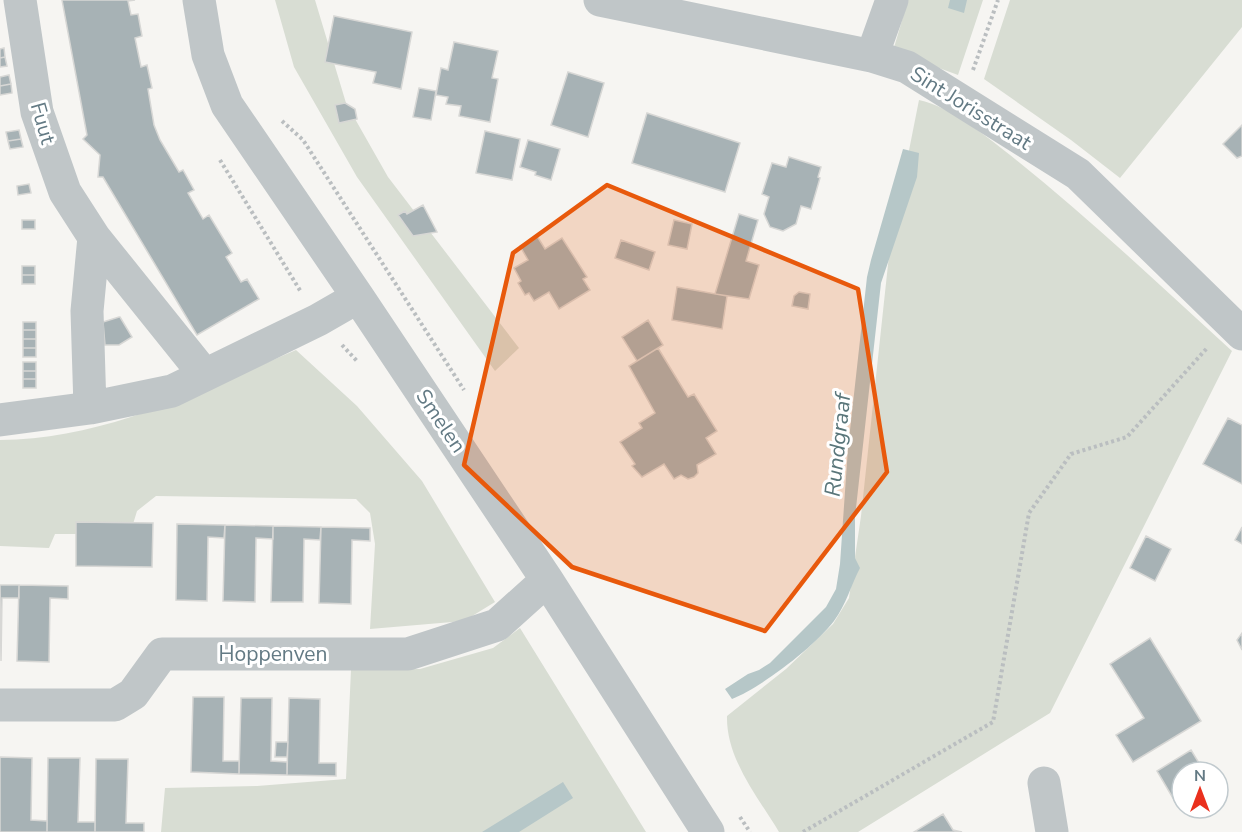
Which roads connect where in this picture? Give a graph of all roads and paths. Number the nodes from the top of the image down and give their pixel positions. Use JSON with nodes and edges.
{"nodes":[{"id":1,"x":20,"y":0,"type":"edge"},
{"id":2,"x":199,"y":0,"type":"edge"},
{"id":3,"x":600,"y":0,"type":"edge"},
{"id":4,"x":892,"y":0,"type":"edge"},
{"id":5,"x":998,"y":0,"type":"edge"},
{"id":6,"x":873,"y":56,"type":"junction"},
{"id":7,"x":962,"y":101,"type":"junction"},
{"id":8,"x":94,"y":237,"type":"junction"},
{"id":9,"x":358,"y":297,"type":"junction"},
{"id":10,"x":1236,"y":328,"type":"edge"},
{"id":11,"x":204,"y":374,"type":"junction"},
{"id":12,"x":90,"y":408,"type":"junction"},
{"id":13,"x":0,"y":420,"type":"edge"},
{"id":14,"x":547,"y":580,"type":"junction"},
{"id":15,"x":0,"y":705,"type":"edge"},
{"id":16,"x":1044,"y":783,"type":"dead end"},
{"id":17,"x":708,"y":832,"type":"edge"},
{"id":18,"x":804,"y":832,"type":"edge"},
{"id":19,"x":1052,"y":832,"type":"edge"}],
"edges":[{"from":1,"to":8,"type":"street","name":"Fuut"},
{"from":2,"to":9,"type":"street","name":"Smelen"},
{"from":3,"to":6,"type":"street","name":"Sint Jorisstraat"},
{"from":4,"to":6,"type":"street"},
{"from":5,"to":7,"type":"path"},
{"from":6,"to":7,"type":"street","name":"Sint Jorisstraat"},
{"from":7,"to":10,"type":"street","name":"Sint Jorisstraat"},
{"from":8,"to":11,"type":"street","name":"Fuut"},
{"from":8,"to":12,"type":"street"},
{"from":9,"to":11,"type":"street"},
{"from":9,"to":14,"type":"street","name":"Smelen"},
{"from":10,"to":18,"type":"path"},
{"from":11,"to":12,"type":"street"},
{"from":12,"to":13,"type":"street"},
{"from":14,"to":15,"type":"street","name":"Hoppenven"},
{"from":14,"to":17,"type":"street","name":"Smelen"},
{"from":16,"to":19,"type":"street"}]}
